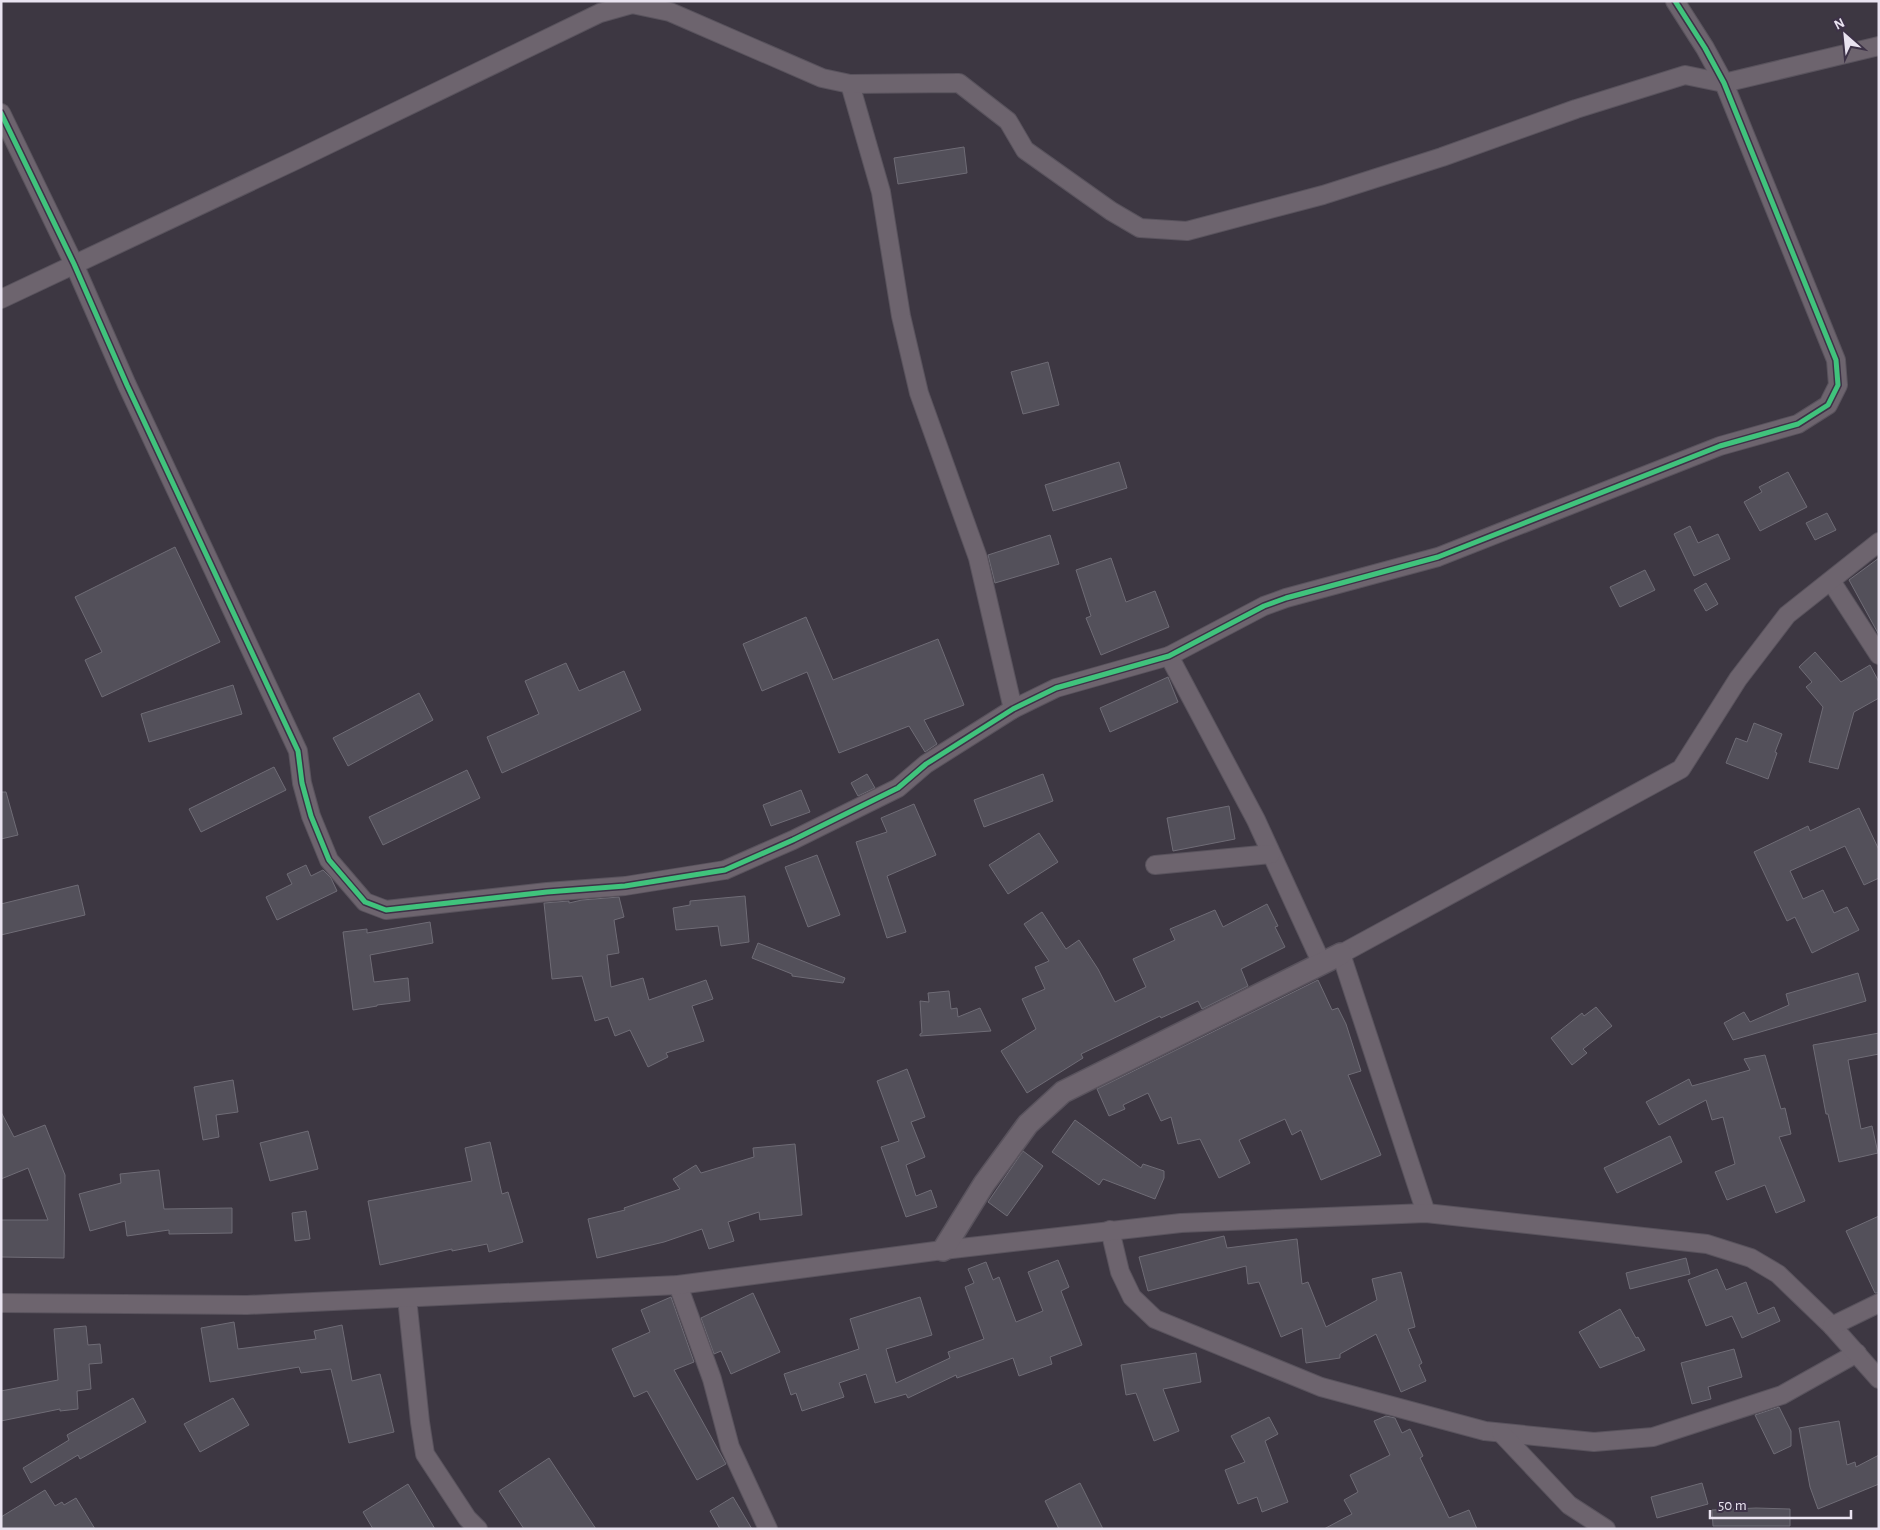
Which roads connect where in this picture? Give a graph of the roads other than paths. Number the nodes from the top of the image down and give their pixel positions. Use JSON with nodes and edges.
{"nodes":[{"id":1,"x":1675,"y":1,"type":"edge"},
{"id":2,"x":1879,"y":46,"type":"edge"},
{"id":3,"x":1705,"y":48,"type":"junction"},
{"id":4,"x":1685,"y":75,"type":"junction"},
{"id":5,"x":1724,"y":83,"type":"junction"},
{"id":6,"x":850,"y":84,"type":"junction"},
{"id":7,"x":1,"y":113,"type":"edge"},
{"id":8,"x":74,"y":264,"type":"junction"},
{"id":9,"x":1,"y":299,"type":"edge"},
{"id":10,"x":1879,"y":542,"type":"edge"},
{"id":11,"x":1830,"y":581,"type":"junction"},
{"id":12,"x":1879,"y":655,"type":"edge"},
{"id":13,"x":1169,"y":656,"type":"junction"},
{"id":14,"x":1012,"y":709,"type":"junction"},
{"id":15,"x":1272,"y":854,"type":"junction"},
{"id":16,"x":1155,"y":865,"type":"dead end"},
{"id":17,"x":1341,"y":954,"type":"junction"},
{"id":18,"x":1322,"y":964,"type":"junction"},
{"id":19,"x":1426,"y":1213,"type":"junction"},
{"id":20,"x":1110,"y":1230,"type":"junction"},
{"id":21,"x":944,"y":1250,"type":"junction"},
{"id":22,"x":678,"y":1285,"type":"junction"},
{"id":23,"x":407,"y":1298,"type":"junction"},
{"id":24,"x":1,"y":1303,"type":"edge"},
{"id":25,"x":1879,"y":1303,"type":"edge"},
{"id":26,"x":1832,"y":1326,"type":"junction"},
{"id":27,"x":1857,"y":1353,"type":"junction"},
{"id":28,"x":1879,"y":1379,"type":"edge"},
{"id":29,"x":1501,"y":1433,"type":"junction"},
{"id":30,"x":478,"y":1529,"type":"edge"},
{"id":31,"x":768,"y":1529,"type":"edge"},
{"id":32,"x":1606,"y":1529,"type":"edge"}],
"edges":[{"from":1,"to":3,"type":"street"},
{"from":2,"to":5,"type":"street"},
{"from":3,"to":4,"type":"street"},
{"from":3,"to":5,"type":"street"},
{"from":4,"to":5,"type":"street"},
{"from":4,"to":6,"type":"street"},
{"from":5,"to":13,"type":"street"},
{"from":6,"to":8,"type":"street"},
{"from":6,"to":14,"type":"street"},
{"from":7,"to":8,"type":"street"},
{"from":8,"to":9,"type":"street"},
{"from":8,"to":14,"type":"street"},
{"from":10,"to":11,"type":"street"},
{"from":11,"to":12,"type":"street"},
{"from":11,"to":17,"type":"street"},
{"from":13,"to":14,"type":"street"},
{"from":13,"to":15,"type":"street"},
{"from":15,"to":16,"type":"street"},
{"from":15,"to":18,"type":"street"},
{"from":17,"to":18,"type":"street"},
{"from":17,"to":19,"type":"street"},
{"from":18,"to":21,"type":"street"},
{"from":19,"to":20,"type":"street"},
{"from":19,"to":26,"type":"street"},
{"from":20,"to":21,"type":"street"},
{"from":20,"to":29,"type":"street"},
{"from":21,"to":22,"type":"street"},
{"from":22,"to":23,"type":"street"},
{"from":22,"to":31,"type":"street"},
{"from":23,"to":24,"type":"street"},
{"from":23,"to":30,"type":"street"},
{"from":25,"to":26,"type":"street"},
{"from":26,"to":27,"type":"street"},
{"from":27,"to":28,"type":"street"},
{"from":27,"to":29,"type":"street"},
{"from":29,"to":32,"type":"street"}]}
